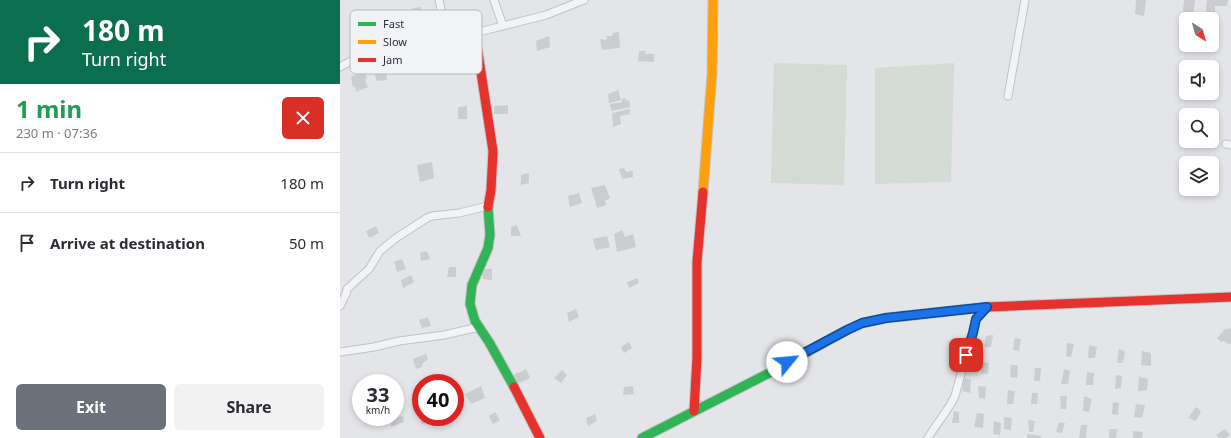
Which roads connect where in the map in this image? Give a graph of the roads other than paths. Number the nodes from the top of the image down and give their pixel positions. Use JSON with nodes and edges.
{"nodes":[{"id":1,"x":439,"y":0,"type":"edge"},
{"id":2,"x":494,"y":0,"type":"edge"},
{"id":3,"x":584,"y":0,"type":"edge"},
{"id":4,"x":713,"y":0,"type":"edge"},
{"id":5,"x":1025,"y":0,"type":"edge"},
{"id":6,"x":441,"y":10,"type":"edge"},
{"id":7,"x":503,"y":26,"type":"junction"},
{"id":8,"x":482,"y":31,"type":"edge"},
{"id":9,"x":350,"y":61,"type":"edge"},
{"id":10,"x":340,"y":67,"type":"edge"},
{"id":11,"x":482,"y":74,"type":"edge"},
{"id":12,"x":1008,"y":96,"type":"dead end"},
{"id":13,"x":488,"y":206,"type":"junction"},
{"id":14,"x":1231,"y":297,"type":"edge"},
{"id":15,"x":340,"y":306,"type":"edge"},
{"id":16,"x":987,"y":307,"type":"junction"},
{"id":17,"x":479,"y":327,"type":"junction"},
{"id":18,"x":340,"y":352,"type":"edge"},
{"id":19,"x":694,"y":411,"type":"junction"},
{"id":20,"x":540,"y":438,"type":"edge"},
{"id":21,"x":642,"y":438,"type":"edge"},
{"id":22,"x":928,"y":438,"type":"edge"}],
"edges":[{"from":1,"to":6,"type":"street"},
{"from":2,"to":7,"type":"street"},
{"from":3,"to":7,"type":"street"},
{"from":4,"to":19,"type":"street"},
{"from":5,"to":12,"type":"street"},
{"from":7,"to":8,"type":"street"},
{"from":9,"to":10,"type":"street"},
{"from":11,"to":13,"type":"street"},
{"from":13,"to":15,"type":"street"},
{"from":13,"to":17,"type":"street"},
{"from":14,"to":16,"type":"street"},
{"from":16,"to":19,"type":"street"},
{"from":16,"to":22,"type":"street"},
{"from":17,"to":18,"type":"street"},
{"from":17,"to":20,"type":"street"},
{"from":19,"to":21,"type":"street"}]}
